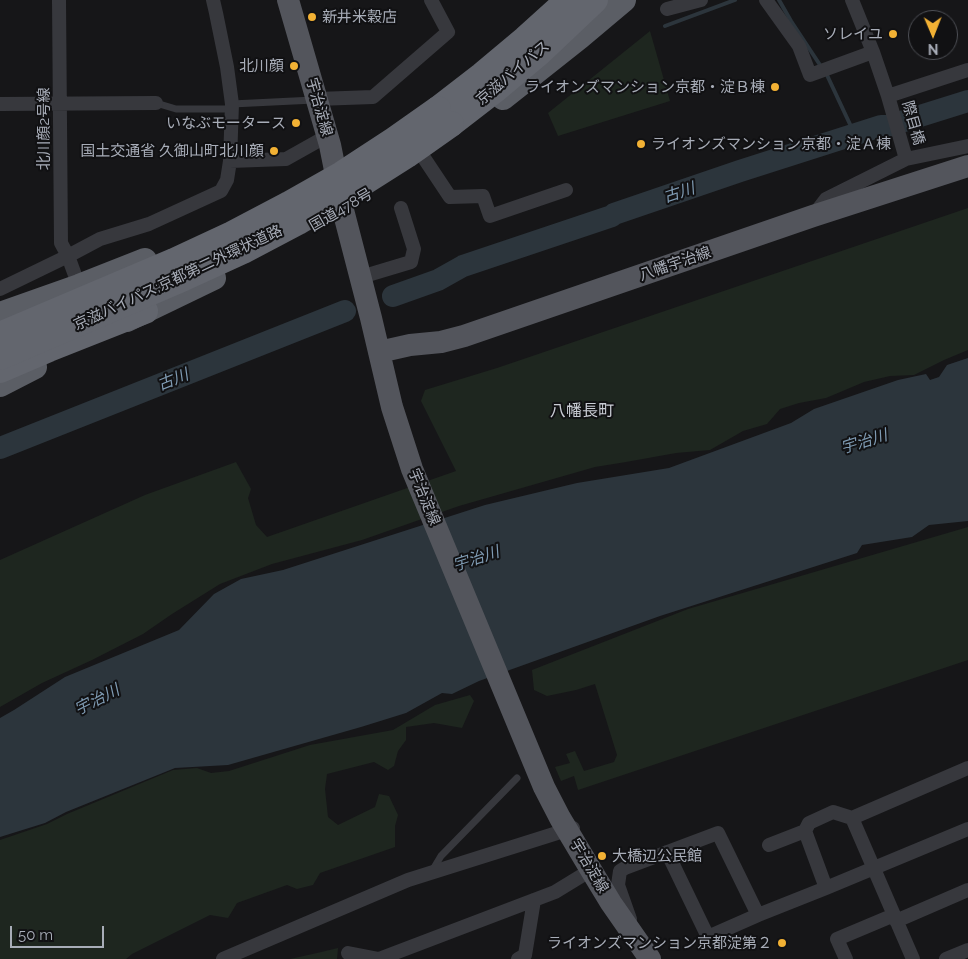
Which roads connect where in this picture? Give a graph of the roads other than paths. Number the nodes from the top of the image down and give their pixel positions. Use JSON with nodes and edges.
{"nodes":[{"id":1,"x":59,"y":0,"type":"edge"},
{"id":2,"x":213,"y":0,"type":"edge"},
{"id":3,"x":288,"y":0,"type":"edge"},
{"id":4,"x":431,"y":0,"type":"edge"},
{"id":5,"x":550,"y":0,"type":"edge"},
{"id":6,"x":554,"y":0,"type":"edge"},
{"id":7,"x":568,"y":0,"type":"edge"},
{"id":8,"x":595,"y":0,"type":"edge"},
{"id":9,"x":614,"y":0,"type":"edge"},
{"id":10,"x":624,"y":0,"type":"edge"},
{"id":11,"x":701,"y":0,"type":"edge"},
{"id":12,"x":766,"y":0,"type":"edge"},
{"id":13,"x":852,"y":0,"type":"edge"},
{"id":14,"x":667,"y":9,"type":"dead end"},
{"id":15,"x":531,"y":20,"type":"junction"},
{"id":16,"x":873,"y":52,"type":"junction"},
{"id":17,"x":968,"y":70,"type":"edge"},
{"id":18,"x":530,"y":77,"type":"junction"},
{"id":19,"x":888,"y":96,"type":"junction"},
{"id":20,"x":317,"y":100,"type":"junction"},
{"id":21,"x":156,"y":103,"type":"joint"},
{"id":22,"x":0,"y":104,"type":"edge"},
{"id":23,"x":60,"y":104,"type":"junction"},
{"id":24,"x":231,"y":106,"type":"junction"},
{"id":25,"x":445,"y":116,"type":"junction"},
{"id":26,"x":327,"y":136,"type":"junction"},
{"id":27,"x":968,"y":146,"type":"edge"},
{"id":28,"x":424,"y":158,"type":"junction"},
{"id":29,"x":906,"y":159,"type":"junction"},
{"id":30,"x":230,"y":161,"type":"junction"},
{"id":31,"x":334,"y":165,"type":"junction"},
{"id":32,"x":968,"y":166,"type":"edge"},
{"id":33,"x":566,"y":190,"type":"dead end"},
{"id":34,"x":401,"y":208,"type":"dead end"},
{"id":35,"x":343,"y":210,"type":"junction"},
{"id":36,"x":813,"y":216,"type":"junction"},
{"id":37,"x":68,"y":256,"type":"junction"},
{"id":38,"x":361,"y":277,"type":"junction"},
{"id":39,"x":78,"y":286,"type":"junction"},
{"id":40,"x":0,"y":290,"type":"edge"},
{"id":41,"x":145,"y":311,"type":"junction"},
{"id":42,"x":0,"y":314,"type":"edge"},
{"id":43,"x":0,"y":335,"type":"edge"},
{"id":44,"x":379,"y":352,"type":"junction"},
{"id":45,"x":0,"y":357,"type":"edge"},
{"id":46,"x":0,"y":370,"type":"edge"},
{"id":47,"x":0,"y":385,"type":"edge"},
{"id":48,"x":967,"y":771,"type":"edge"},
{"id":49,"x":517,"y":778,"type":"dead end"},
{"id":50,"x":852,"y":818,"type":"junction"},
{"id":51,"x":568,"y":825,"type":"junction"},
{"id":52,"x":968,"y":829,"type":"edge"},
{"id":53,"x":805,"y":831,"type":"junction"},
{"id":54,"x":769,"y":845,"type":"dead end"},
{"id":55,"x":667,"y":852,"type":"junction"},
{"id":56,"x":874,"y":868,"type":"junction"},
{"id":57,"x":591,"y":870,"type":"junction"},
{"id":58,"x":430,"y":873,"type":"junction"},
{"id":59,"x":826,"y":888,"type":"junction"},
{"id":60,"x":968,"y":890,"type":"edge"},
{"id":61,"x":534,"y":900,"type":"junction"},
{"id":62,"x":758,"y":914,"type":"junction"},
{"id":63,"x":895,"y":918,"type":"junction"},
{"id":64,"x":968,"y":950,"type":"edge"},
{"id":65,"x":645,"y":951,"type":"edge"},
{"id":66,"x":348,"y":953,"type":"dead end"},
{"id":67,"x":223,"y":959,"type":"edge"},
{"id":68,"x":379,"y":959,"type":"edge"},
{"id":69,"x":518,"y":959,"type":"edge"},
{"id":70,"x":846,"y":959,"type":"edge"},
{"id":71,"x":913,"y":959,"type":"edge"},
{"id":72,"x":946,"y":959,"type":"edge"}],
"edges":[{"from":1,"to":23,"type":"street","name":"北川顔2号線"},
{"from":2,"to":24,"type":"street"},
{"from":3,"to":20,"type":"main road","name":"宇治淀線"},
{"from":4,"to":20,"type":"street"},
{"from":5,"to":15,"type":"highway"},
{"from":6,"to":15,"type":"highway"},
{"from":7,"to":25,"type":"highway","name":"京滋バイパス"},
{"from":8,"to":25,"type":"highway","name":"京滋バイパス"},
{"from":9,"to":18,"type":"highway"},
{"from":10,"to":18,"type":"highway","name":"国道478号"},
{"from":11,"to":14,"type":"street"},
{"from":12,"to":16,"type":"street"},
{"from":13,"to":16,"type":"street","name":"際目橋"},
{"from":15,"to":31,"type":"highway"},
{"from":16,"to":19,"type":"street","name":"際目橋"},
{"from":17,"to":19,"type":"street"},
{"from":18,"to":28,"type":"highway","name":"国道478号"},
{"from":19,"to":29,"type":"street","name":"際目橋"},
{"from":20,"to":24,"type":"lane"},
{"from":20,"to":26,"type":"main road","name":"宇治淀線"},
{"from":21,"to":23,"type":"street"},
{"from":21,"to":24,"type":"lane"},
{"from":22,"to":23,"type":"street"},
{"from":23,"to":37,"type":"street","name":"北川顔2号線"},
{"from":24,"to":30,"type":"street"},
{"from":25,"to":43,"type":"highway","name":"京滋バイパス;京都第二外環状道路","bridge":true},
{"from":25,"to":45,"type":"highway","name":"京滋バイパス;京都第二外環状道路","bridge":true},
{"from":26,"to":30,"type":"street"},
{"from":26,"to":31,"type":"main road","name":"宇治淀線"},
{"from":27,"to":29,"type":"street"},
{"from":28,"to":33,"type":"street"},
{"from":28,"to":35,"type":"highway","name":"国道478号"},
{"from":29,"to":36,"type":"street"},
{"from":30,"to":37,"type":"street"},
{"from":31,"to":35,"type":"main road","name":"宇治淀線"},
{"from":31,"to":39,"type":"highway"},
{"from":32,"to":36,"type":"main road","name":"八幡宇治線"},
{"from":34,"to":38,"type":"street"},
{"from":35,"to":38,"type":"main road","name":"宇治淀線"},
{"from":35,"to":41,"type":"highway","name":"国道478号"},
{"from":36,"to":44,"type":"main road","name":"八幡宇治線"},
{"from":37,"to":39,"type":"street","name":"北川顔2号線"},
{"from":37,"to":40,"type":"street"},
{"from":38,"to":44,"type":"main road","name":"宇治淀線"},
{"from":39,"to":42,"type":"highway"},
{"from":41,"to":46,"type":"highway"},
{"from":41,"to":47,"type":"highway","name":"国道478号"},
{"from":44,"to":51,"type":"main road","name":"宇治淀線"},
{"from":48,"to":50,"type":"street"},
{"from":49,"to":58,"type":"lane"},
{"from":50,"to":53,"type":"street"},
{"from":50,"to":56,"type":"street"},
{"from":51,"to":57,"type":"main road","name":"宇治淀線"},
{"from":51,"to":58,"type":"street"},
{"from":52,"to":56,"type":"street"},
{"from":53,"to":54,"type":"street"},
{"from":53,"to":59,"type":"street"},
{"from":55,"to":62,"type":"street"},
{"from":55,"to":62,"type":"street"},
{"from":55,"to":65,"type":"street"},
{"from":56,"to":59,"type":"street"},
{"from":56,"to":63,"type":"street"},
{"from":57,"to":61,"type":"street"},
{"from":57,"to":65,"type":"main road","name":"宇治淀線"},
{"from":58,"to":67,"type":"street"},
{"from":59,"to":62,"type":"street"},
{"from":60,"to":63,"type":"street"},
{"from":61,"to":68,"type":"street"},
{"from":61,"to":69,"type":"street"},
{"from":63,"to":70,"type":"street"},
{"from":63,"to":71,"type":"street"},
{"from":64,"to":72,"type":"street"},
{"from":66,"to":68,"type":"street"}]}
